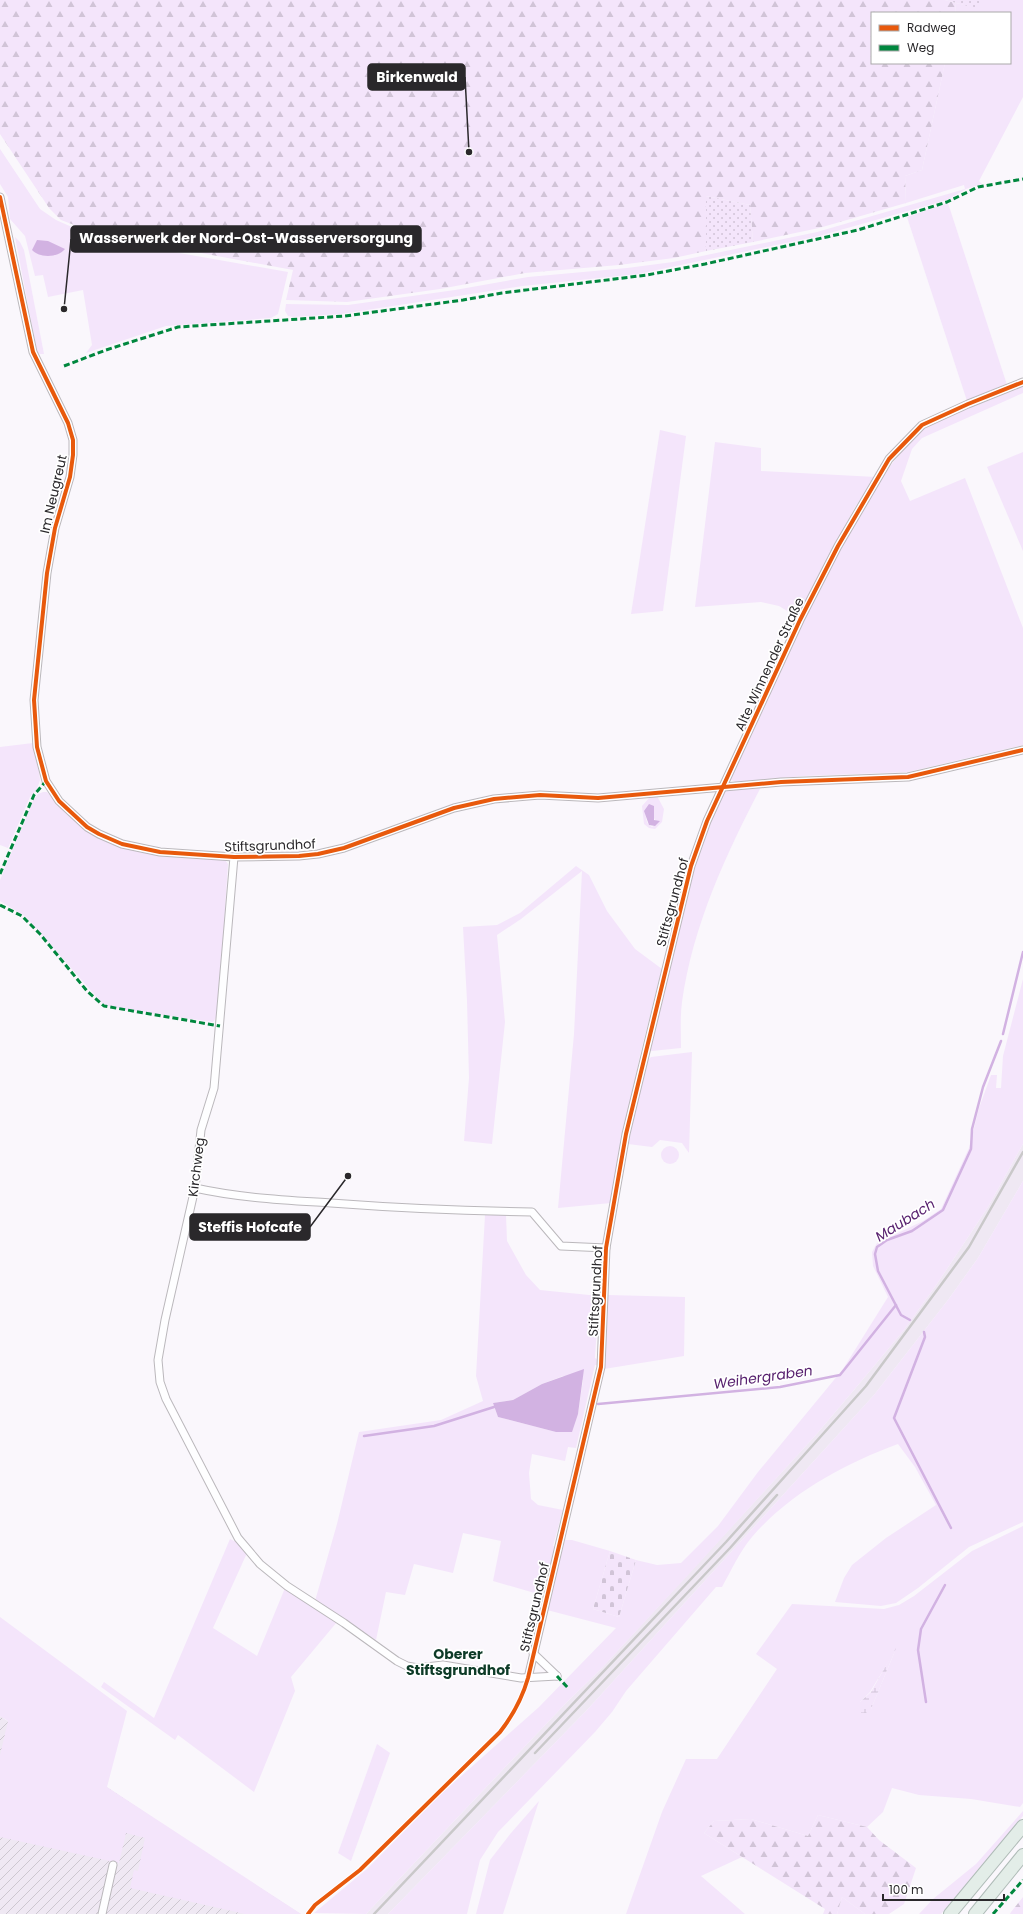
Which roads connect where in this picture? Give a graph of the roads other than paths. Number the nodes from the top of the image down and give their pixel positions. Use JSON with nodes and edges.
{"nodes":[{"id":1,"x":0,"y":197,"type":"edge"},
{"id":2,"x":1023,"y":382,"type":"edge"},
{"id":3,"x":1023,"y":750,"type":"edge"},
{"id":4,"x":46,"y":781,"type":"joint"},
{"id":5,"x":723,"y":786,"type":"junction"},
{"id":6,"x":234,"y":857,"type":"junction"},
{"id":7,"x":195,"y":1188,"type":"junction"},
{"id":8,"x":606,"y":1248,"type":"junction"},
{"id":9,"x":222,"y":1509,"type":"joint"},
{"id":10,"x":534,"y":1653,"type":"junction"},
{"id":11,"x":528,"y":1678,"type":"junction"},
{"id":12,"x":1023,"y":1826,"type":"edge"},
{"id":13,"x":1023,"y":1855,"type":"edge"},
{"id":14,"x":113,"y":1865,"type":"dead end"},
{"id":15,"x":102,"y":1914,"type":"edge"},
{"id":16,"x":950,"y":1914,"type":"edge"},
{"id":17,"x":975,"y":1914,"type":"edge"}],
"edges":[{"from":1,"to":4,"type":"street","name":"Im Neugreut"},
{"from":2,"to":5,"type":"street","name":"Alte Winnender Straße"},
{"from":3,"to":5,"type":"street"},
{"from":4,"to":6,"type":"street","name":"Stiftsgrundhof"},
{"from":5,"to":6,"type":"street","name":"Stiftsgrundhof"},
{"from":5,"to":8,"type":"street","name":"Stiftsgrundhof"},
{"from":6,"to":7,"type":"street","name":"Kirchweg"},
{"from":7,"to":8,"type":"street","name":"Stiftsgrundhof"},
{"from":7,"to":9,"type":"street","name":"Kirchweg"},
{"from":8,"to":10,"type":"street","name":"Stiftsgrundhof"},
{"from":9,"to":11,"type":"street","name":"Stiftsgrundhof"},
{"from":10,"to":11,"type":"street","name":"Stiftsgrundhof"},
{"from":10,"to":11,"type":"street","name":"Stiftsgrundhof"},
{"from":12,"to":16,"type":"highway"},
{"from":13,"to":17,"type":"highway"},
{"from":14,"to":15,"type":"street"}]}
